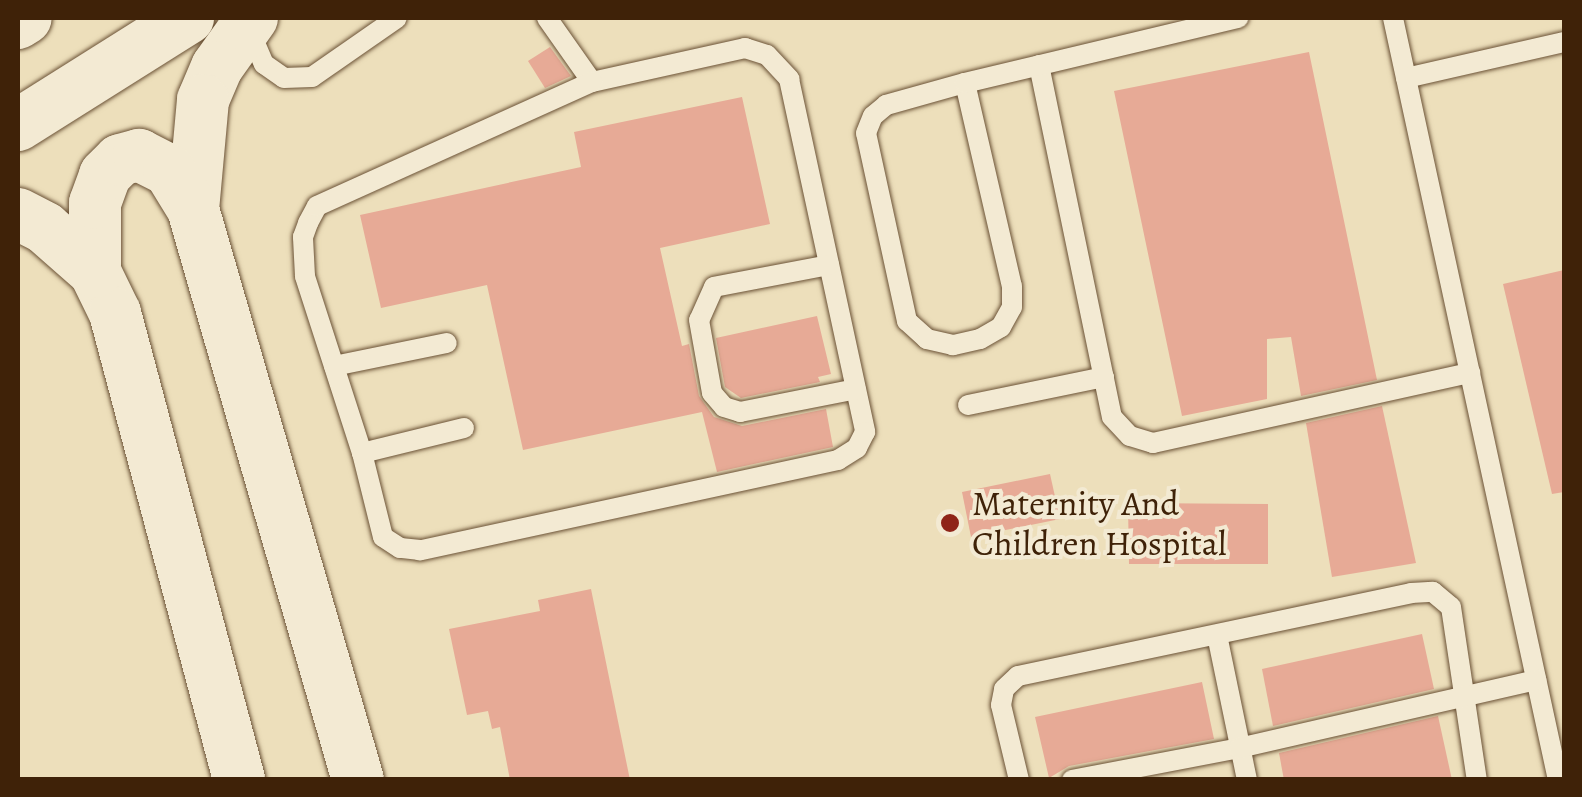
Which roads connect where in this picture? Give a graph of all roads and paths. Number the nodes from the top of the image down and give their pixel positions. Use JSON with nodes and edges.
{"nodes":[{"id":1,"x":26,"y":18,"type":"edge"},
{"id":2,"x":188,"y":18,"type":"edge"},
{"id":3,"x":397,"y":18,"type":"edge"},
{"id":4,"x":547,"y":18,"type":"edge"},
{"id":5,"x":1238,"y":18,"type":"edge"},
{"id":6,"x":1393,"y":18,"type":"edge"},
{"id":7,"x":249,"y":20,"type":"edge"},
{"id":8,"x":18,"y":23,"type":"edge"},
{"id":9,"x":1564,"y":42,"type":"edge"},
{"id":10,"x":1039,"y":65,"type":"junction"},
{"id":11,"x":1406,"y":78,"type":"junction"},
{"id":12,"x":592,"y":82,"type":"junction"},
{"id":13,"x":965,"y":84,"type":"junction"},
{"id":14,"x":18,"y":126,"type":"edge"},
{"id":15,"x":194,"y":209,"type":"junction"},
{"id":16,"x":18,"y":214,"type":"edge"},
{"id":17,"x":830,"y":266,"type":"junction"},
{"id":18,"x":95,"y":272,"type":"junction"},
{"id":19,"x":447,"y":343,"type":"dead end"},
{"id":20,"x":334,"y":366,"type":"junction"},
{"id":21,"x":1470,"y":373,"type":"junction"},
{"id":22,"x":1104,"y":377,"type":"junction"},
{"id":23,"x":856,"y":389,"type":"junction"},
{"id":24,"x":968,"y":405,"type":"dead end"},
{"id":25,"x":464,"y":428,"type":"dead end"},
{"id":26,"x":362,"y":452,"type":"junction"},
{"id":27,"x":1217,"y":634,"type":"junction"},
{"id":28,"x":1536,"y":680,"type":"junction"},
{"id":29,"x":1468,"y":694,"type":"junction"},
{"id":30,"x":1239,"y":748,"type":"junction"},
{"id":31,"x":239,"y":780,"type":"edge"},
{"id":32,"x":358,"y":780,"type":"edge"},
{"id":33,"x":1018,"y":780,"type":"edge"},
{"id":34,"x":1072,"y":780,"type":"edge"},
{"id":35,"x":1247,"y":780,"type":"edge"},
{"id":36,"x":1477,"y":780,"type":"edge"},
{"id":37,"x":1558,"y":780,"type":"edge"}],
"edges":[{"from":1,"to":8,"type":"street"},
{"from":2,"to":14,"type":"street"},
{"from":3,"to":7,"type":"lane"},
{"from":4,"to":12,"type":"lane"},
{"from":5,"to":10,"type":"lane"},
{"from":6,"to":11,"type":"lane"},
{"from":7,"to":15,"type":"street"},
{"from":9,"to":11,"type":"lane"},
{"from":10,"to":13,"type":"lane"},
{"from":10,"to":22,"type":"lane"},
{"from":11,"to":21,"type":"lane"},
{"from":12,"to":17,"type":"lane"},
{"from":12,"to":20,"type":"lane"},
{"from":13,"to":13,"type":"lane"},
{"from":15,"to":18,"type":"street"},
{"from":15,"to":32,"type":"street"},
{"from":16,"to":18,"type":"street"},
{"from":17,"to":23,"type":"lane"},
{"from":17,"to":23,"type":"lane"},
{"from":18,"to":31,"type":"street"},
{"from":19,"to":20,"type":"lane"},
{"from":20,"to":26,"type":"lane"},
{"from":21,"to":22,"type":"lane"},
{"from":21,"to":28,"type":"lane"},
{"from":22,"to":24,"type":"lane"},
{"from":23,"to":26,"type":"lane"},
{"from":25,"to":26,"type":"lane"},
{"from":27,"to":29,"type":"lane"},
{"from":27,"to":30,"type":"lane"},
{"from":27,"to":33,"type":"lane"},
{"from":28,"to":29,"type":"lane"},
{"from":28,"to":37,"type":"lane"},
{"from":29,"to":30,"type":"lane"},
{"from":29,"to":36,"type":"lane"},
{"from":30,"to":34,"type":"lane"},
{"from":30,"to":35,"type":"lane"}]}
